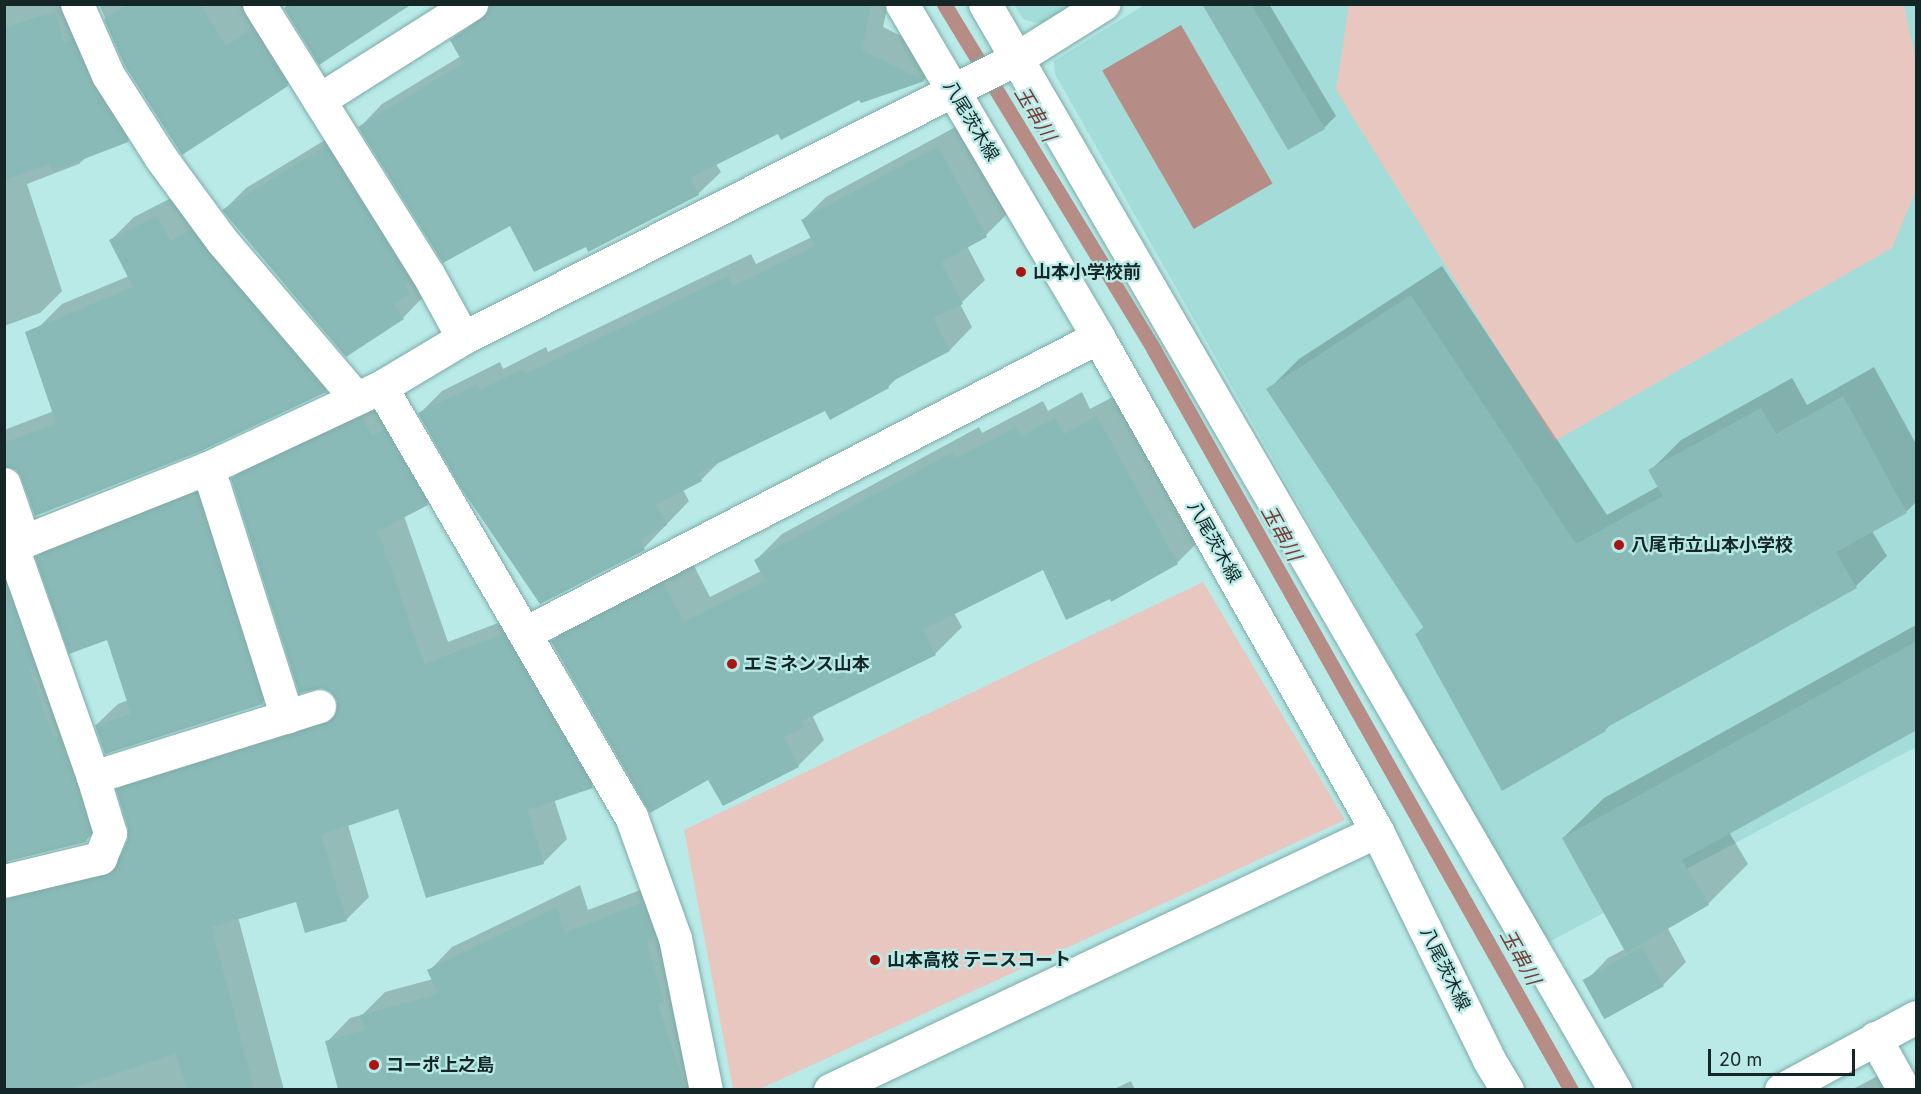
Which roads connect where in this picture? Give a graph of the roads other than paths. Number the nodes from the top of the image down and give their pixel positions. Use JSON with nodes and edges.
{"nodes":[{"id":1,"x":77,"y":4,"type":"edge"},
{"id":2,"x":259,"y":4,"type":"edge"},
{"id":3,"x":471,"y":4,"type":"edge"},
{"id":4,"x":902,"y":4,"type":"edge"},
{"id":5,"x":985,"y":4,"type":"edge"},
{"id":6,"x":1103,"y":4,"type":"edge"},
{"id":7,"x":1017,"y":58,"type":"junction"},
{"id":8,"x":954,"y":91,"type":"junction"},
{"id":9,"x":319,"y":100,"type":"junction"},
{"id":10,"x":1098,"y":337,"type":"junction"},
{"id":11,"x":463,"y":339,"type":"junction"},
{"id":12,"x":369,"y":392,"type":"junction"},
{"id":13,"x":208,"y":468,"type":"junction"},
{"id":14,"x":4,"y":484,"type":"edge"},
{"id":15,"x":13,"y":546,"type":"edge"},
{"id":16,"x":525,"y":633,"type":"junction"},
{"id":17,"x":320,"y":706,"type":"dead end"},
{"id":18,"x":287,"y":717,"type":"junction"},
{"id":19,"x":93,"y":777,"type":"junction"},
{"id":20,"x":1377,"y":831,"type":"junction"},
{"id":21,"x":4,"y":881,"type":"edge"},
{"id":22,"x":1917,"y":1017,"type":"edge"},
{"id":23,"x":1875,"y":1038,"type":"junction"},
{"id":24,"x":706,"y":1089,"type":"edge"},
{"id":25,"x":830,"y":1089,"type":"edge"},
{"id":26,"x":1507,"y":1089,"type":"edge"},
{"id":27,"x":1615,"y":1089,"type":"edge"},
{"id":28,"x":1781,"y":1089,"type":"edge"},
{"id":29,"x":1904,"y":1089,"type":"edge"}],
"edges":[{"from":1,"to":12,"type":"street"},
{"from":2,"to":9,"type":"street"},
{"from":3,"to":9,"type":"street"},
{"from":4,"to":8,"type":"street","name":"八尾茨木線"},
{"from":5,"to":7,"type":"street"},
{"from":6,"to":7,"type":"street"},
{"from":7,"to":8,"type":"street"},
{"from":7,"to":27,"type":"street"},
{"from":8,"to":10,"type":"street","name":"八尾茨木線"},
{"from":8,"to":11,"type":"street"},
{"from":9,"to":11,"type":"street"},
{"from":10,"to":16,"type":"street"},
{"from":10,"to":20,"type":"street","name":"八尾茨木線"},
{"from":11,"to":12,"type":"street"},
{"from":12,"to":13,"type":"street"},
{"from":12,"to":16,"type":"street"},
{"from":13,"to":15,"type":"street"},
{"from":13,"to":18,"type":"street"},
{"from":14,"to":15,"type":"street"},
{"from":15,"to":19,"type":"street"},
{"from":16,"to":24,"type":"street"},
{"from":17,"to":18,"type":"street"},
{"from":18,"to":19,"type":"street"},
{"from":19,"to":21,"type":"street"},
{"from":20,"to":25,"type":"street"},
{"from":20,"to":26,"type":"street","name":"八尾茨木線"},
{"from":22,"to":23,"type":"street"},
{"from":23,"to":28,"type":"street"},
{"from":23,"to":29,"type":"street"}]}
